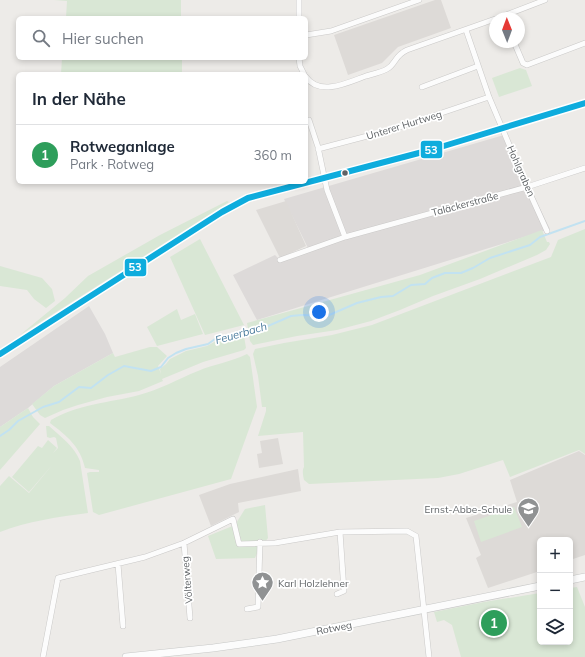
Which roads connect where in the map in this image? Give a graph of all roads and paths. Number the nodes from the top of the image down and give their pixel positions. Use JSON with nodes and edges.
{"nodes":[{"id":1,"x":299,"y":0,"type":"edge"},
{"id":2,"x":419,"y":0,"type":"edge"},
{"id":3,"x":545,"y":0,"type":"edge"},
{"id":4,"x":515,"y":12,"type":"edge"},
{"id":5,"x":299,"y":16,"type":"edge"},
{"id":6,"x":489,"y":21,"type":"edge"},
{"id":7,"x":466,"y":30,"type":"junction"},
{"id":8,"x":308,"y":36,"type":"edge"},
{"id":9,"x":585,"y":43,"type":"edge"},
{"id":10,"x":517,"y":48,"type":"edge"},
{"id":11,"x":299,"y":60,"type":"edge"},
{"id":12,"x":478,"y":66,"type":"junction"},
{"id":13,"x":303,"y":72,"type":"edge"},
{"id":14,"x":308,"y":78,"type":"edge"},
{"id":15,"x":422,"y":87,"type":"dead end"},
{"id":16,"x":489,"y":97,"type":"junction"},
{"id":17,"x":585,"y":103,"type":"edge"},
{"id":18,"x":309,"y":120,"type":"dead end"},
{"id":19,"x":503,"y":129,"type":"junction"},
{"id":20,"x":318,"y":149,"type":"junction"},
{"id":21,"x":585,"y":168,"type":"edge"},
{"id":22,"x":324,"y":178,"type":"junction"},
{"id":23,"x":308,"y":182,"type":"edge"},
{"id":24,"x":301,"y":184,"type":"edge"},
{"id":25,"x":527,"y":187,"type":"junction"},
{"id":26,"x":548,"y":231,"type":"dead end"},
{"id":27,"x":345,"y":237,"type":"junction"},
{"id":28,"x":280,"y":260,"type":"dead end"},
{"id":29,"x":0,"y":354,"type":"edge"},
{"id":30,"x":340,"y":532,"type":"junction"},
{"id":31,"x":260,"y":542,"type":"junction"},
{"id":32,"x":184,"y":543,"type":"junction"},
{"id":33,"x":118,"y":564,"type":"junction"},
{"id":34,"x":585,"y":577,"type":"edge"},
{"id":35,"x":573,"y":579,"type":"edge"},
{"id":36,"x":537,"y":587,"type":"edge"},
{"id":37,"x":337,"y":594,"type":"dead end"},
{"id":38,"x":247,"y":608,"type":"dead end"},
{"id":39,"x":423,"y":610,"type":"junction"},
{"id":40,"x":190,"y":618,"type":"dead end"},
{"id":41,"x":123,"y":626,"type":"dead end"},
{"id":42,"x":43,"y":657,"type":"edge"},
{"id":43,"x":126,"y":657,"type":"edge"},
{"id":44,"x":429,"y":657,"type":"edge"}],
"edges":[{"from":1,"to":5,"type":"street"},
{"from":2,"to":8,"type":"street"},
{"from":3,"to":4,"type":"street"},
{"from":6,"to":7,"type":"street"},
{"from":7,"to":12,"type":"street","name":"Hohlgraben"},
{"from":7,"to":14,"type":"street"},
{"from":9,"to":10,"type":"street"},
{"from":11,"to":13,"type":"street"},
{"from":12,"to":15,"type":"street"},
{"from":12,"to":16,"type":"street","name":"Hohlgraben"},
{"from":16,"to":19,"type":"street","name":"Hohlgraben"},
{"from":16,"to":20,"type":"street","name":"Unterer Hurtweg"},
{"from":17,"to":19,"type":"street"},
{"from":18,"to":20,"type":"street"},
{"from":19,"to":22,"type":"street"},
{"from":19,"to":25,"type":"street","name":"Hohlgraben"},
{"from":20,"to":22,"type":"street"},
{"from":21,"to":25,"type":"street","name":"Taläckerstraße"},
{"from":22,"to":23,"type":"street"},
{"from":22,"to":27,"type":"street"},
{"from":24,"to":29,"type":"street"},
{"from":25,"to":26,"type":"street","name":"Hohlgraben"},
{"from":25,"to":27,"type":"street","name":"Taläckerstraße"},
{"from":27,"to":28,"type":"street","name":"Taläckerstraße"},
{"from":30,"to":31,"type":"street"},
{"from":30,"to":37,"type":"street"},
{"from":30,"to":39,"type":"street"},
{"from":31,"to":32,"type":"street"},
{"from":31,"to":38,"type":"street"},
{"from":32,"to":33,"type":"street"},
{"from":32,"to":40,"type":"street","name":"Völterweg"},
{"from":33,"to":41,"type":"street"},
{"from":33,"to":42,"type":"street"},
{"from":34,"to":35,"type":"main road"},
{"from":36,"to":39,"type":"main road","name":"Rotweg"},
{"from":39,"to":43,"type":"main road","name":"Rotweg"},
{"from":39,"to":44,"type":"street"}]}
